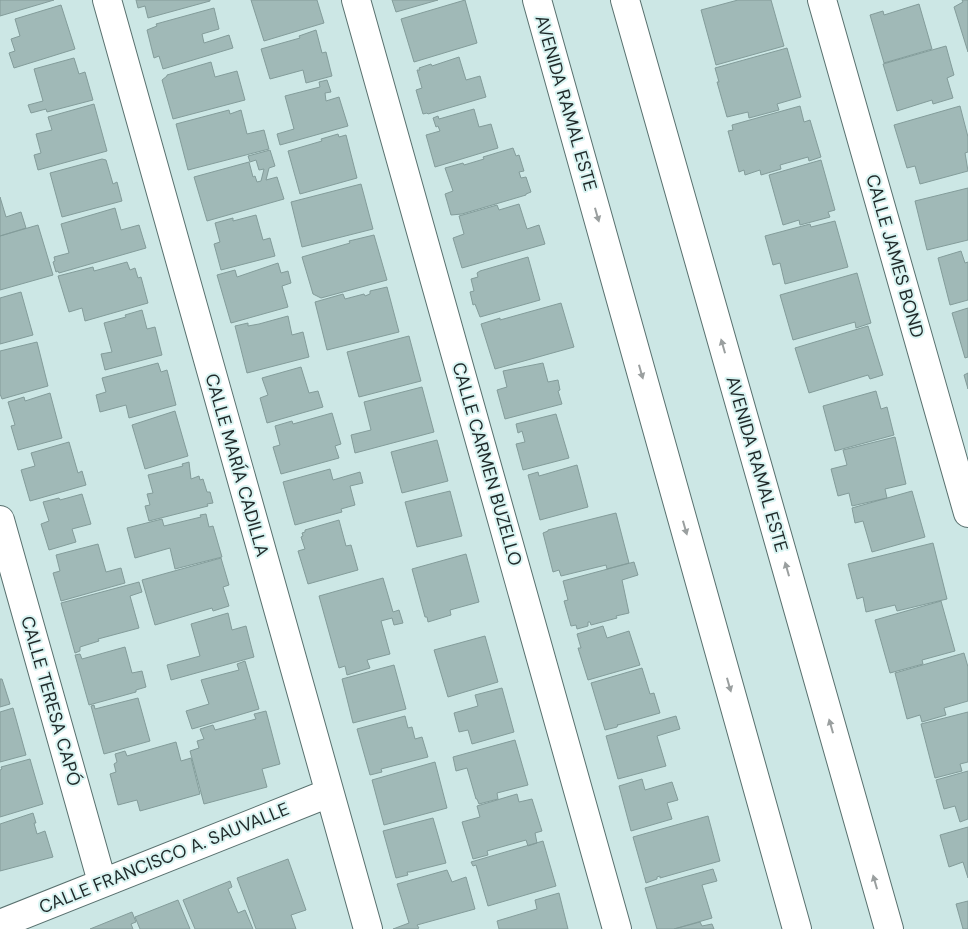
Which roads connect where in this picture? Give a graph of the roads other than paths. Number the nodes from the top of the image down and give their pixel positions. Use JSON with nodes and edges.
{"nodes":[{"id":1,"x":107,"y":0,"type":"edge"},
{"id":2,"x":356,"y":0,"type":"edge"},
{"id":3,"x":537,"y":0,"type":"edge"},
{"id":4,"x":625,"y":0,"type":"edge"},
{"id":5,"x":822,"y":0,"type":"edge"},
{"id":6,"x":962,"y":470,"type":"edge"},
{"id":7,"x":968,"y":513,"type":"edge"},
{"id":8,"x":0,"y":520,"type":"edge"},
{"id":9,"x":329,"y":793,"type":"junction"},
{"id":10,"x":102,"y":882,"type":"junction"},
{"id":11,"x":0,"y":924,"type":"edge"},
{"id":12,"x":368,"y":929,"type":"edge"},
{"id":13,"x":617,"y":929,"type":"edge"},
{"id":14,"x":798,"y":929,"type":"edge"},
{"id":15,"x":889,"y":929,"type":"edge"}],
"edges":[{"from":1,"to":9,"type":"street","name":"CALLE MARÍA CADILLA"},
{"from":2,"to":13,"type":"street","name":"CALLE CARMEN BUZELLO"},
{"from":3,"to":14,"type":"street","name":"AVENIDA RAMAL ESTE","one_way":true},
{"from":15,"to":4,"type":"street","name":"AVENIDA RAMAL ESTE","one_way":true},
{"from":5,"to":6,"type":"street","name":"CALLE JAMES BOND"},
{"from":6,"to":7,"type":"street","name":"CALLE JAMES BOND"},
{"from":8,"to":10,"type":"street","name":"CALLE TERESA CAPÓ"},
{"from":9,"to":10,"type":"street","name":"CALLE FRANCISCO A. SAUVALLE"},
{"from":9,"to":12,"type":"street","name":"CALLE MARÍA CADILLA"},
{"from":10,"to":11,"type":"street","name":"CALLE FRANCISCO A. SAUVALLE"}]}
